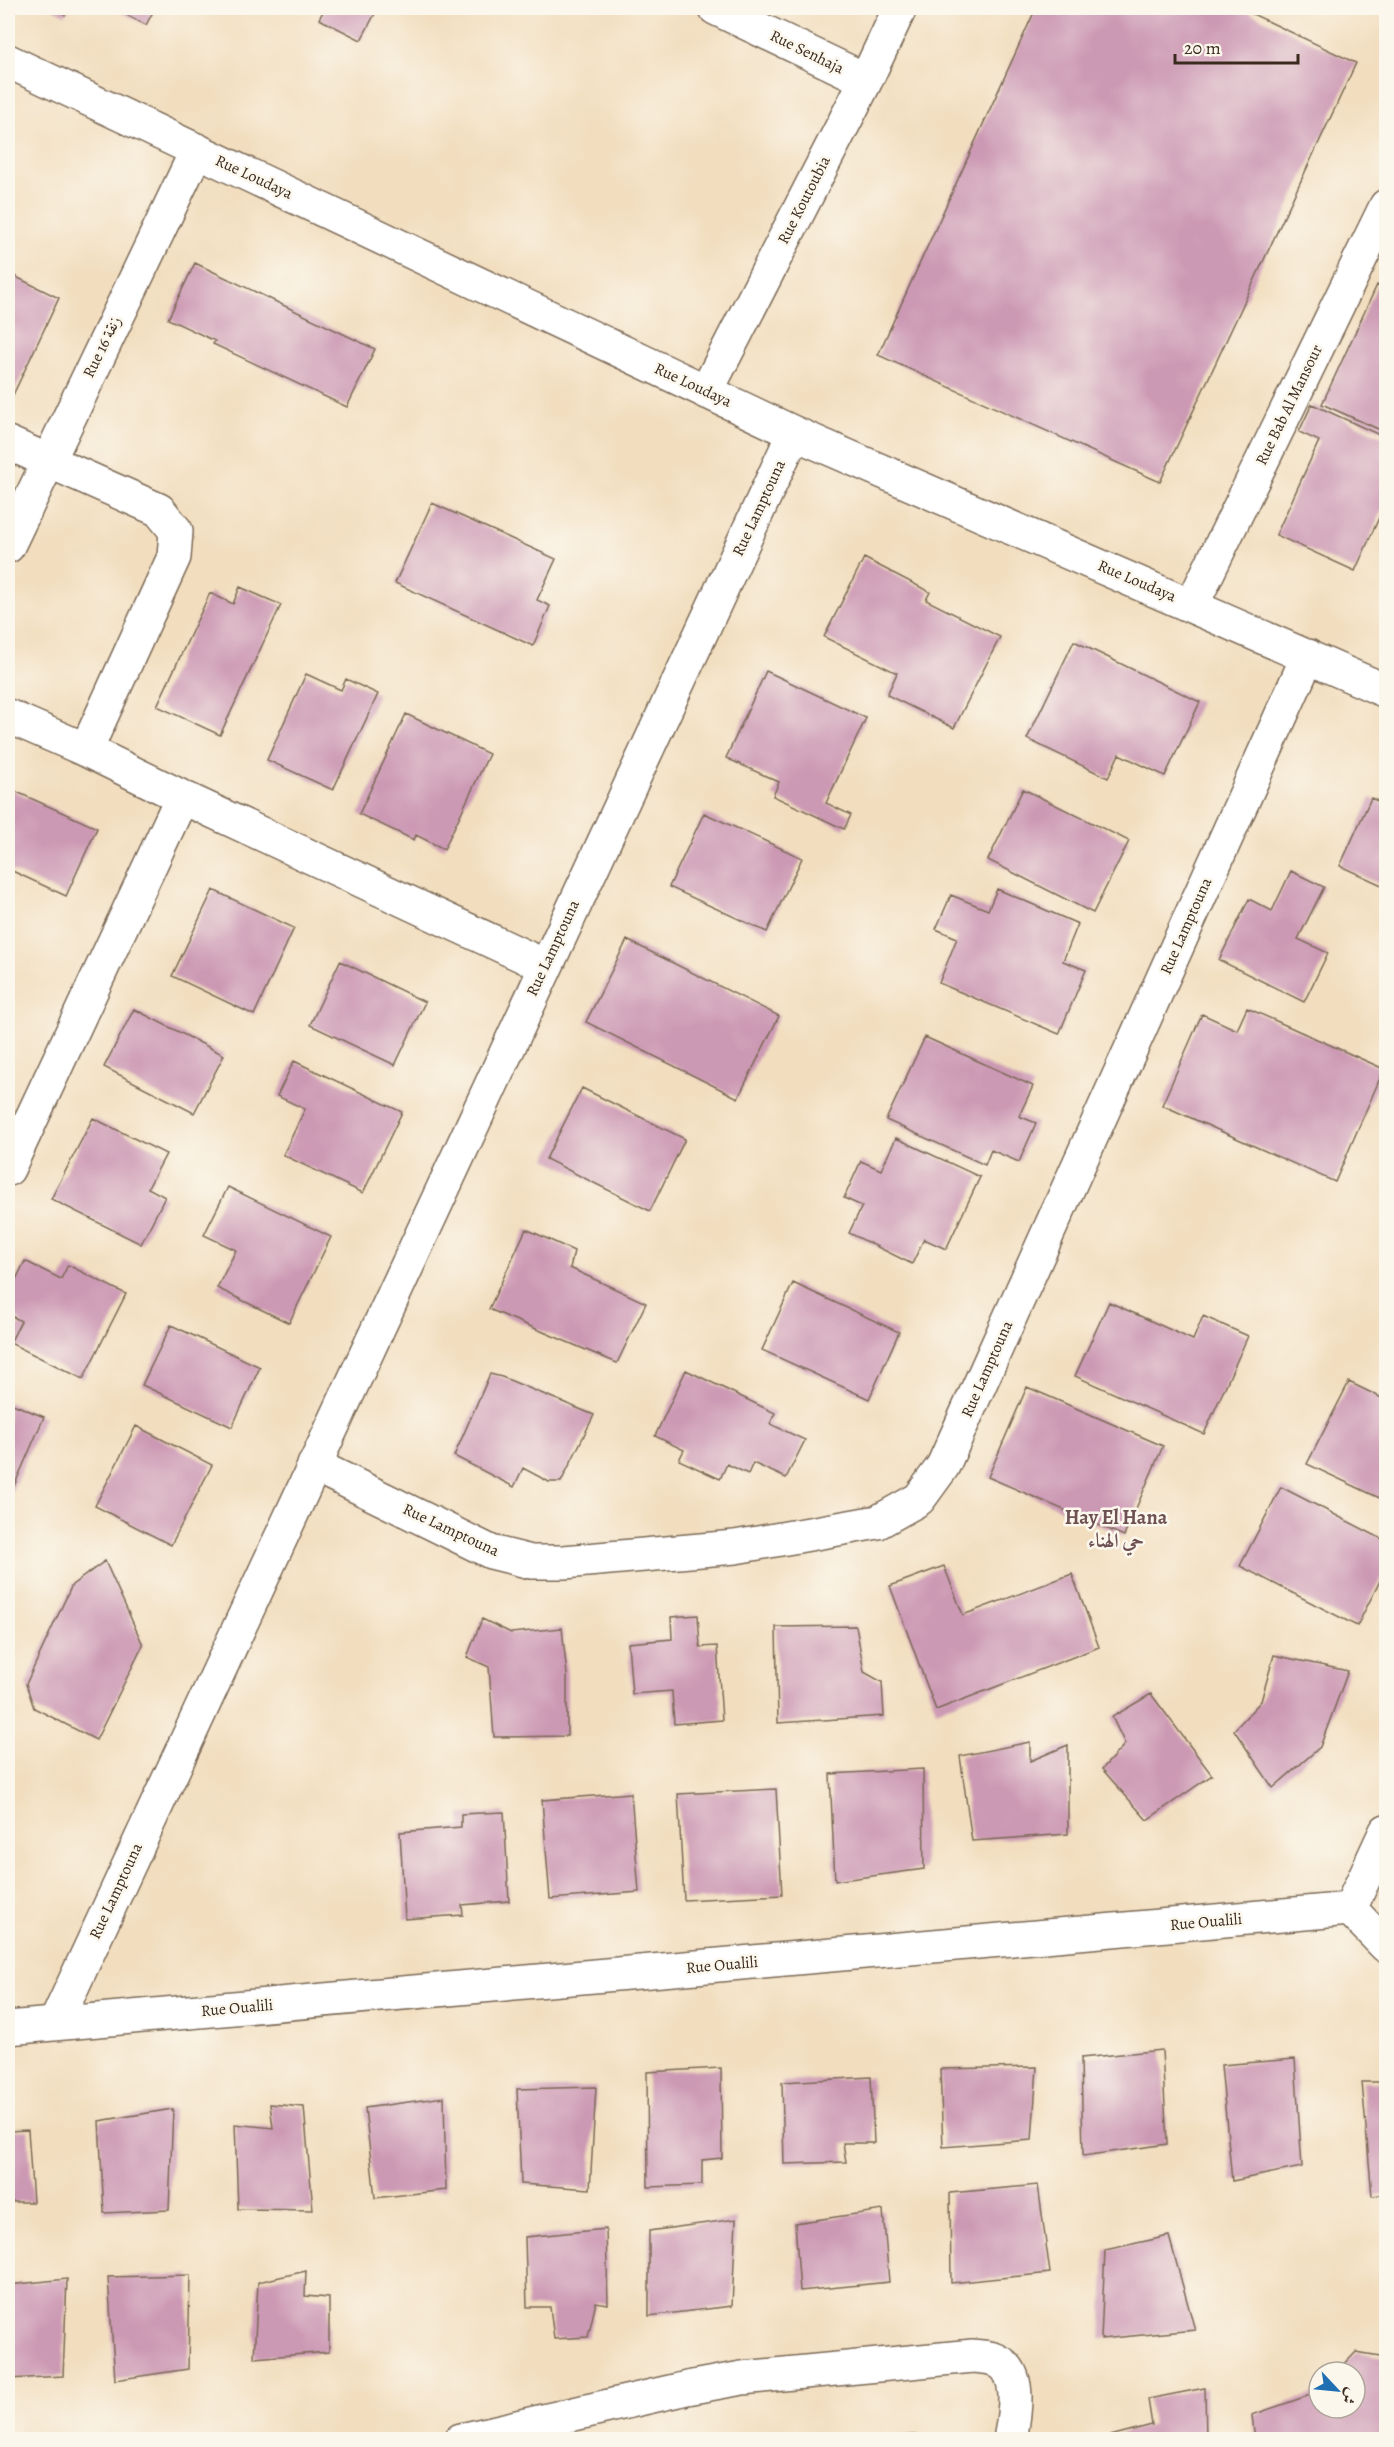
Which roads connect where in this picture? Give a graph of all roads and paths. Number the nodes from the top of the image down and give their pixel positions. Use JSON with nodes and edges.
{"nodes":[{"id":1,"x":715,"y":8,"type":"edge"},
{"id":2,"x":900,"y":8,"type":"edge"},
{"id":3,"x":8,"y":61,"type":"edge"},
{"id":4,"x":866,"y":80,"type":"junction"},
{"id":5,"x":197,"y":150,"type":"junction"},
{"id":6,"x":1386,"y":208,"type":"edge"},
{"id":7,"x":706,"y":392,"type":"junction"},
{"id":8,"x":794,"y":433,"type":"junction"},
{"id":9,"x":8,"y":443,"type":"edge"},
{"id":10,"x":47,"y":461,"type":"junction"},
{"id":11,"x":8,"y":546,"type":"edge"},
{"id":12,"x":1192,"y":605,"type":"junction"},
{"id":13,"x":1308,"y":656,"type":"junction"},
{"id":14,"x":1386,"y":691,"type":"edge"},
{"id":15,"x":8,"y":716,"type":"edge"},
{"id":16,"x":86,"y":750,"type":"junction"},
{"id":17,"x":182,"y":797,"type":"junction"},
{"id":18,"x":545,"y":966,"type":"junction"},
{"id":19,"x":8,"y":1169,"type":"edge"},
{"id":20,"x":314,"y":1465,"type":"junction"},
{"id":21,"x":1386,"y":1831,"type":"edge"},
{"id":22,"x":1350,"y":1909,"type":"junction"},
{"id":23,"x":1386,"y":1946,"type":"edge"},
{"id":24,"x":55,"y":2024,"type":"junction"},
{"id":25,"x":8,"y":2028,"type":"edge"},
{"id":26,"x":461,"y":2439,"type":"edge"},
{"id":27,"x":1010,"y":2439,"type":"edge"}],
"edges":[{"from":1,"to":4,"type":"street","name":"Rue Senhaja"},
{"from":2,"to":4,"type":"street","name":"Rue Koutoubia"},
{"from":3,"to":5,"type":"street","name":"Rue Loudaya"},
{"from":4,"to":7,"type":"street","name":"Rue Koutoubia"},
{"from":5,"to":7,"type":"street","name":"Rue Loudaya"},
{"from":5,"to":10,"type":"street","name":"Rue 16 زنقة"},
{"from":6,"to":12,"type":"street","name":"Rue Bab Al Mansour"},
{"from":7,"to":8,"type":"street","name":"Rue Loudaya"},
{"from":8,"to":12,"type":"street","name":"Rue Loudaya"},
{"from":8,"to":18,"type":"street","name":"Rue Lamptouna"},
{"from":9,"to":10,"type":"street"},
{"from":10,"to":11,"type":"street","name":"Rue 16 زنقة"},
{"from":10,"to":16,"type":"street"},
{"from":12,"to":13,"type":"street","name":"Rue Loudaya"},
{"from":13,"to":14,"type":"street","name":"Rue Loudaya"},
{"from":13,"to":20,"type":"street","name":"Rue Lamptouna"},
{"from":15,"to":16,"type":"street"},
{"from":16,"to":17,"type":"street"},
{"from":17,"to":18,"type":"street"},
{"from":17,"to":19,"type":"street"},
{"from":18,"to":20,"type":"street","name":"Rue Lamptouna"},
{"from":20,"to":24,"type":"street","name":"Rue Lamptouna"},
{"from":21,"to":22,"type":"street"},
{"from":22,"to":23,"type":"street"},
{"from":22,"to":24,"type":"street","name":"Rue Oualili"},
{"from":24,"to":25,"type":"street","name":"Rue Oualili"},
{"from":26,"to":27,"type":"street"}]}
